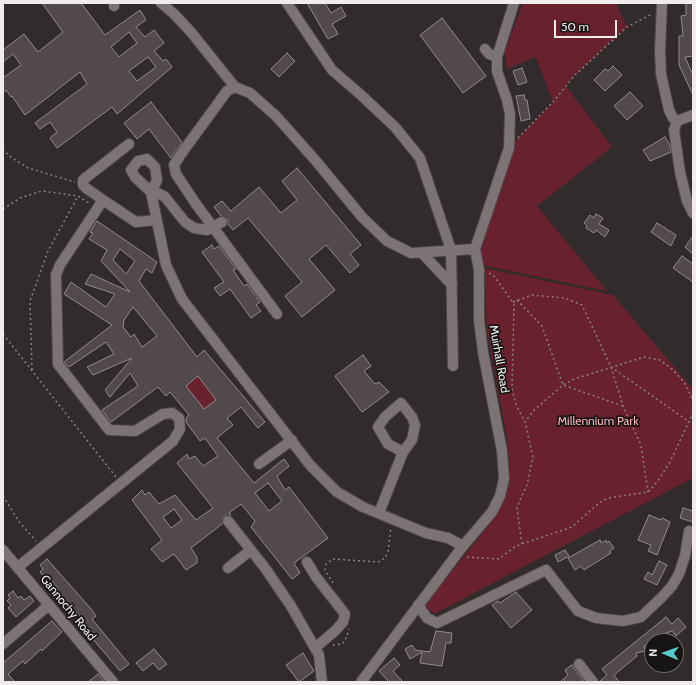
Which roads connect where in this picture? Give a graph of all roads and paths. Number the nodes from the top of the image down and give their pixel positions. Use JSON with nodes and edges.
{"nodes":[{"id":1,"x":161,"y":3,"type":"edge"},
{"id":2,"x":287,"y":3,"type":"edge"},
{"id":3,"x":514,"y":3,"type":"edge"},
{"id":4,"x":662,"y":6,"type":"edge"},
{"id":5,"x":485,"y":49,"type":"dead end"},
{"id":6,"x":497,"y":57,"type":"junction"},
{"id":7,"x":235,"y":87,"type":"junction"},
{"id":8,"x":693,"y":116,"type":"edge"},
{"id":9,"x":677,"y":121,"type":"junction"},
{"id":10,"x":129,"y":144,"type":"dead end"},
{"id":11,"x":508,"y":148,"type":"junction"},
{"id":12,"x":3,"y":149,"type":"edge"},
{"id":13,"x":83,"y":185,"type":"junction"},
{"id":14,"x":78,"y":196,"type":"junction"},
{"id":15,"x":103,"y":200,"type":"junction"},
{"id":16,"x":98,"y":209,"type":"junction"},
{"id":17,"x":3,"y":210,"type":"edge"},
{"id":18,"x":693,"y":213,"type":"edge"},
{"id":19,"x":156,"y":220,"type":"junction"},
{"id":20,"x":222,"y":222,"type":"dead end"},
{"id":21,"x":212,"y":227,"type":"junction"},
{"id":22,"x":475,"y":249,"type":"junction"},
{"id":23,"x":451,"y":250,"type":"junction"},
{"id":24,"x":422,"y":253,"type":"junction"},
{"id":25,"x":479,"y":270,"type":"junction"},
{"id":26,"x":452,"y":285,"type":"junction"},
{"id":27,"x":517,"y":300,"type":"junction"},
{"id":28,"x":512,"y":302,"type":"junction"},
{"id":29,"x":278,"y":314,"type":"dead end"},
{"id":30,"x":3,"y":334,"type":"edge"},
{"id":31,"x":453,"y":366,"type":"dead end"},
{"id":32,"x":611,"y":367,"type":"junction"},
{"id":33,"x":32,"y":370,"type":"junction"},
{"id":34,"x":563,"y":385,"type":"junction"},
{"id":35,"x":693,"y":400,"type":"edge"},
{"id":36,"x":623,"y":406,"type":"junction"},
{"id":37,"x":693,"y":406,"type":"edge"},
{"id":38,"x":689,"y":421,"type":"junction"},
{"id":39,"x":524,"y":422,"type":"junction"},
{"id":40,"x":292,"y":440,"type":"junction"},
{"id":41,"x":403,"y":452,"type":"junction"},
{"id":42,"x":259,"y":464,"type":"dead end"},
{"id":43,"x":121,"y":483,"type":"junction"},
{"id":44,"x":648,"y":492,"type":"junction"},
{"id":45,"x":3,"y":496,"type":"edge"},
{"id":46,"x":379,"y":513,"type":"junction"},
{"id":47,"x":393,"y":520,"type":"junction"},
{"id":48,"x":228,"y":521,"type":"dead end"},
{"id":49,"x":689,"y":530,"type":"dead end"},
{"id":50,"x":522,"y":544,"type":"junction"},
{"id":51,"x":42,"y":548,"type":"junction"},
{"id":52,"x":3,"y":550,"type":"edge"},
{"id":53,"x":251,"y":550,"type":"junction"},
{"id":54,"x":460,"y":550,"type":"junction"},
{"id":55,"x":308,"y":562,"type":"dead end"},
{"id":56,"x":18,"y":567,"type":"junction"},
{"id":57,"x":228,"y":568,"type":"dead end"},
{"id":58,"x":334,"y":584,"type":"dead end"},
{"id":59,"x":49,"y":605,"type":"junction"},
{"id":60,"x":418,"y":605,"type":"junction"},
{"id":61,"x":349,"y":627,"type":"dead end"},
{"id":62,"x":3,"y":644,"type":"edge"},
{"id":63,"x":331,"y":645,"type":"dead end"},
{"id":64,"x":315,"y":648,"type":"junction"},
{"id":65,"x":579,"y":664,"type":"dead end"},
{"id":66,"x":113,"y":682,"type":"edge"},
{"id":67,"x":322,"y":682,"type":"edge"},
{"id":68,"x":361,"y":682,"type":"edge"},
{"id":69,"x":593,"y":682,"type":"edge"}],
"edges":[{"from":1,"to":7,"type":"street"},
{"from":2,"to":23,"type":"street"},
{"from":3,"to":6,"type":"street","name":"Muirhall Road"},
{"from":4,"to":9,"type":"street"},
{"from":4,"to":11,"type":"path"},
{"from":5,"to":6,"type":"street"},
{"from":6,"to":11,"type":"street","name":"Muirhall Road"},
{"from":7,"to":21,"type":"street"},
{"from":7,"to":24,"type":"street"},
{"from":8,"to":9,"type":"street"},
{"from":9,"to":18,"type":"street"},
{"from":10,"to":13,"type":"street"},
{"from":11,"to":22,"type":"street","name":"Muirhall Road"},
{"from":12,"to":13,"type":"path"},
{"from":13,"to":15,"type":"street"},
{"from":14,"to":16,"type":"path"},
{"from":14,"to":17,"type":"path"},
{"from":14,"to":33,"type":"path"},
{"from":15,"to":16,"type":"street"},
{"from":15,"to":19,"type":"street"},
{"from":16,"to":43,"type":"street"},
{"from":19,"to":21,"type":"street"},
{"from":19,"to":40,"type":"street"},
{"from":20,"to":21,"type":"street"},
{"from":21,"to":29,"type":"street"},
{"from":22,"to":23,"type":"street"},
{"from":22,"to":25,"type":"street","name":"Muirhall Road"},
{"from":23,"to":24,"type":"street"},
{"from":23,"to":26,"type":"street"},
{"from":24,"to":26,"type":"street"},
{"from":25,"to":28,"type":"path"},
{"from":25,"to":54,"type":"street","name":"Muirhall Road"},
{"from":26,"to":31,"type":"street"},
{"from":27,"to":28,"type":"path"},
{"from":27,"to":32,"type":"path"},
{"from":27,"to":34,"type":"path"},
{"from":28,"to":39,"type":"path"},
{"from":30,"to":33,"type":"path"},
{"from":32,"to":34,"type":"path"},
{"from":32,"to":35,"type":"path"},
{"from":32,"to":36,"type":"path"},
{"from":32,"to":38,"type":"path"},
{"from":33,"to":43,"type":"path"},
{"from":34,"to":36,"type":"path"},
{"from":34,"to":39,"type":"path"},
{"from":36,"to":44,"type":"path"},
{"from":37,"to":38,"type":"path"},
{"from":38,"to":44,"type":"path"},
{"from":39,"to":50,"type":"path"},
{"from":40,"to":42,"type":"street"},
{"from":40,"to":46,"type":"street"},
{"from":41,"to":41,"type":"street"},
{"from":41,"to":46,"type":"street"},
{"from":43,"to":51,"type":"street"},
{"from":44,"to":50,"type":"path"},
{"from":45,"to":51,"type":"path"},
{"from":46,"to":47,"type":"street"},
{"from":47,"to":54,"type":"street"},
{"from":47,"to":58,"type":"path"},
{"from":48,"to":53,"type":"street"},
{"from":49,"to":60,"type":"street"},
{"from":50,"to":54,"type":"path"},
{"from":51,"to":56,"type":"street"},
{"from":52,"to":56,"type":"street","name":"Gannochy Road"},
{"from":53,"to":57,"type":"street"},
{"from":53,"to":64,"type":"street"},
{"from":54,"to":60,"type":"street","name":"Muirhall Road"},
{"from":55,"to":64,"type":"street"},
{"from":56,"to":59,"type":"street","name":"Gannochy Road"},
{"from":59,"to":62,"type":"street"},
{"from":59,"to":66,"type":"street","name":"Gannochy Road"},
{"from":60,"to":68,"type":"street","name":"Muirhall Road"},
{"from":61,"to":63,"type":"path"},
{"from":64,"to":67,"type":"street"},
{"from":65,"to":69,"type":"street"}]}
